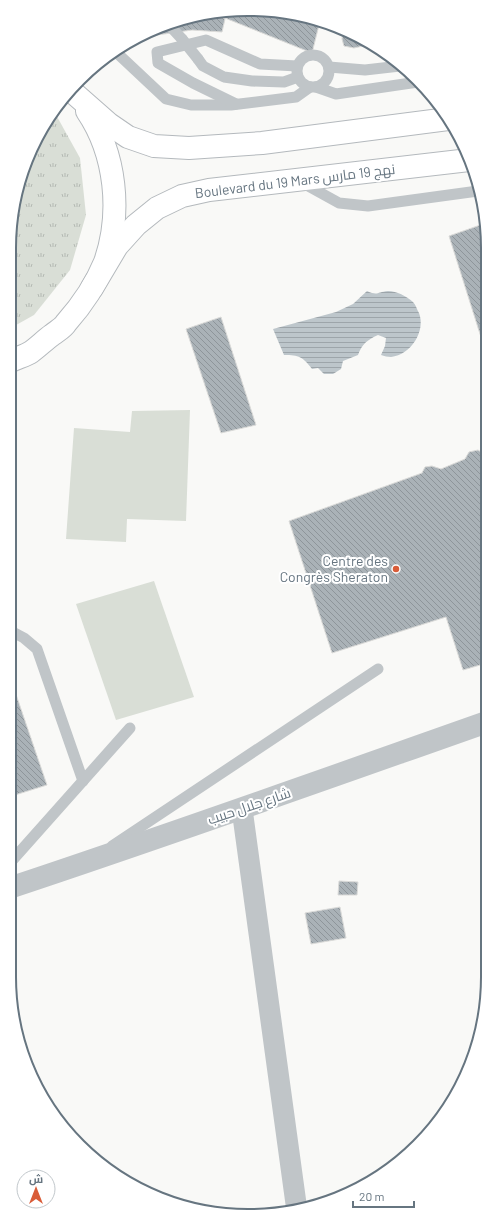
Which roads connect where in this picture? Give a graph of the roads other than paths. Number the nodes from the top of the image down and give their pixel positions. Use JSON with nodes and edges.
{"nodes":[{"id":1,"x":172,"y":29,"type":"edge"},
{"id":2,"x":120,"y":55,"type":"edge"},
{"id":3,"x":329,"y":67,"type":"junction"},
{"id":4,"x":393,"y":67,"type":"edge"},
{"id":5,"x":297,"y":71,"type":"junction"},
{"id":6,"x":412,"y":83,"type":"edge"},
{"id":7,"x":313,"y":87,"type":"junction"},
{"id":8,"x":75,"y":94,"type":"edge"},
{"id":9,"x":75,"y":94,"type":"edge"},
{"id":10,"x":236,"y":104,"type":"junction"},
{"id":11,"x":442,"y":120,"type":"edge"},
{"id":12,"x":463,"y":161,"type":"edge"},
{"id":13,"x":295,"y":179,"type":"junction"},
{"id":14,"x":474,"y":192,"type":"edge"},
{"id":15,"x":92,"y":288,"type":"junction"},
{"id":16,"x":30,"y":352,"type":"junction"},
{"id":17,"x":16,"y":359,"type":"edge"},
{"id":18,"x":16,"y":364,"type":"edge"},
{"id":19,"x":16,"y":634,"type":"edge"},
{"id":20,"x":378,"y":669,"type":"dead end"},
{"id":21,"x":481,"y":724,"type":"edge"},
{"id":22,"x":130,"y":728,"type":"dead end"},
{"id":23,"x":83,"y":782,"type":"junction"},
{"id":24,"x":242,"y":809,"type":"junction"},
{"id":25,"x":16,"y":856,"type":"edge"},
{"id":26,"x":87,"y":863,"type":"junction"},
{"id":27,"x":16,"y":886,"type":"edge"},
{"id":28,"x":296,"y":1204,"type":"edge"}],
"edges":[{"from":1,"to":5,"type":"lane","bridge":true},
{"from":2,"to":10,"type":"lane"},
{"from":3,"to":4,"type":"lane"},
{"from":3,"to":5,"type":"lane"},
{"from":3,"to":7,"type":"lane"},
{"from":5,"to":7,"type":"lane"},
{"from":5,"to":10,"type":"lane"},
{"from":6,"to":7,"type":"lane"},
{"from":7,"to":10,"type":"lane"},
{"from":8,"to":11,"type":"main road"},
{"from":9,"to":15,"type":"main road"},
{"from":12,"to":13,"type":"main road","name":"Boulevard du 19 Mars نهج 19 مارس"},
{"from":13,"to":14,"type":"lane"},
{"from":13,"to":15,"type":"main road","name":"Boulevard du 19 Mars نهج 19 مارس"},
{"from":15,"to":16,"type":"main road"},
{"from":16,"to":17,"type":"main road"},
{"from":16,"to":18,"type":"main road"},
{"from":19,"to":23,"type":"lane"},
{"from":20,"to":26,"type":"lane"},
{"from":21,"to":24,"type":"street","name":"شارع جلال حبيب"},
{"from":22,"to":23,"type":"lane"},
{"from":23,"to":25,"type":"lane"},
{"from":24,"to":26,"type":"street","name":"شارع جلال حبيب"},
{"from":24,"to":28,"type":"street"},
{"from":26,"to":27,"type":"street","name":"شارع جلال حبيب"}]}
